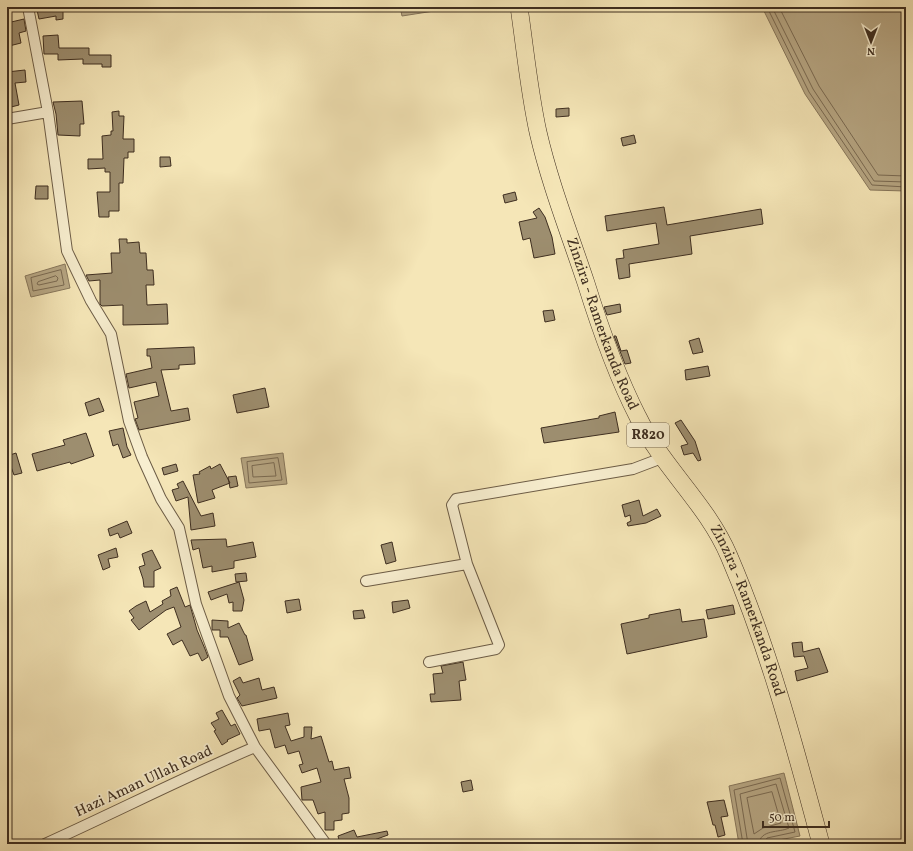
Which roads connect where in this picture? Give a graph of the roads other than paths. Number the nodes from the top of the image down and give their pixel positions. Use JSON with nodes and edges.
{"nodes":[{"id":1,"x":28,"y":7,"type":"edge"},
{"id":2,"x":519,"y":7,"type":"edge"},
{"id":3,"x":48,"y":112,"type":"junction"},
{"id":4,"x":7,"y":119,"type":"edge"},
{"id":5,"x":662,"y":458,"type":"junction"},
{"id":6,"x":467,"y":564,"type":"junction"},
{"id":7,"x":366,"y":581,"type":"dead end"},
{"id":8,"x":429,"y":662,"type":"dead end"},
{"id":9,"x":255,"y":747,"type":"junction"},
{"id":10,"x":45,"y":844,"type":"edge"},
{"id":11,"x":326,"y":844,"type":"edge"},
{"id":12,"x":821,"y":844,"type":"edge"}],
"edges":[{"from":1,"to":3,"type":"street"},
{"from":2,"to":5,"type":"main road","name":"Zinzira - Ramerkanda Road","number":"R820"},
{"from":3,"to":4,"type":"street"},
{"from":3,"to":9,"type":"street"},
{"from":5,"to":6,"type":"street"},
{"from":5,"to":12,"type":"main road","name":"Zinzira - Ramerkanda Road","number":"R820"},
{"from":6,"to":7,"type":"street"},
{"from":6,"to":8,"type":"street"},
{"from":9,"to":10,"type":"street","name":"Hazi Aman Ullah Road"},
{"from":9,"to":11,"type":"street"}]}
